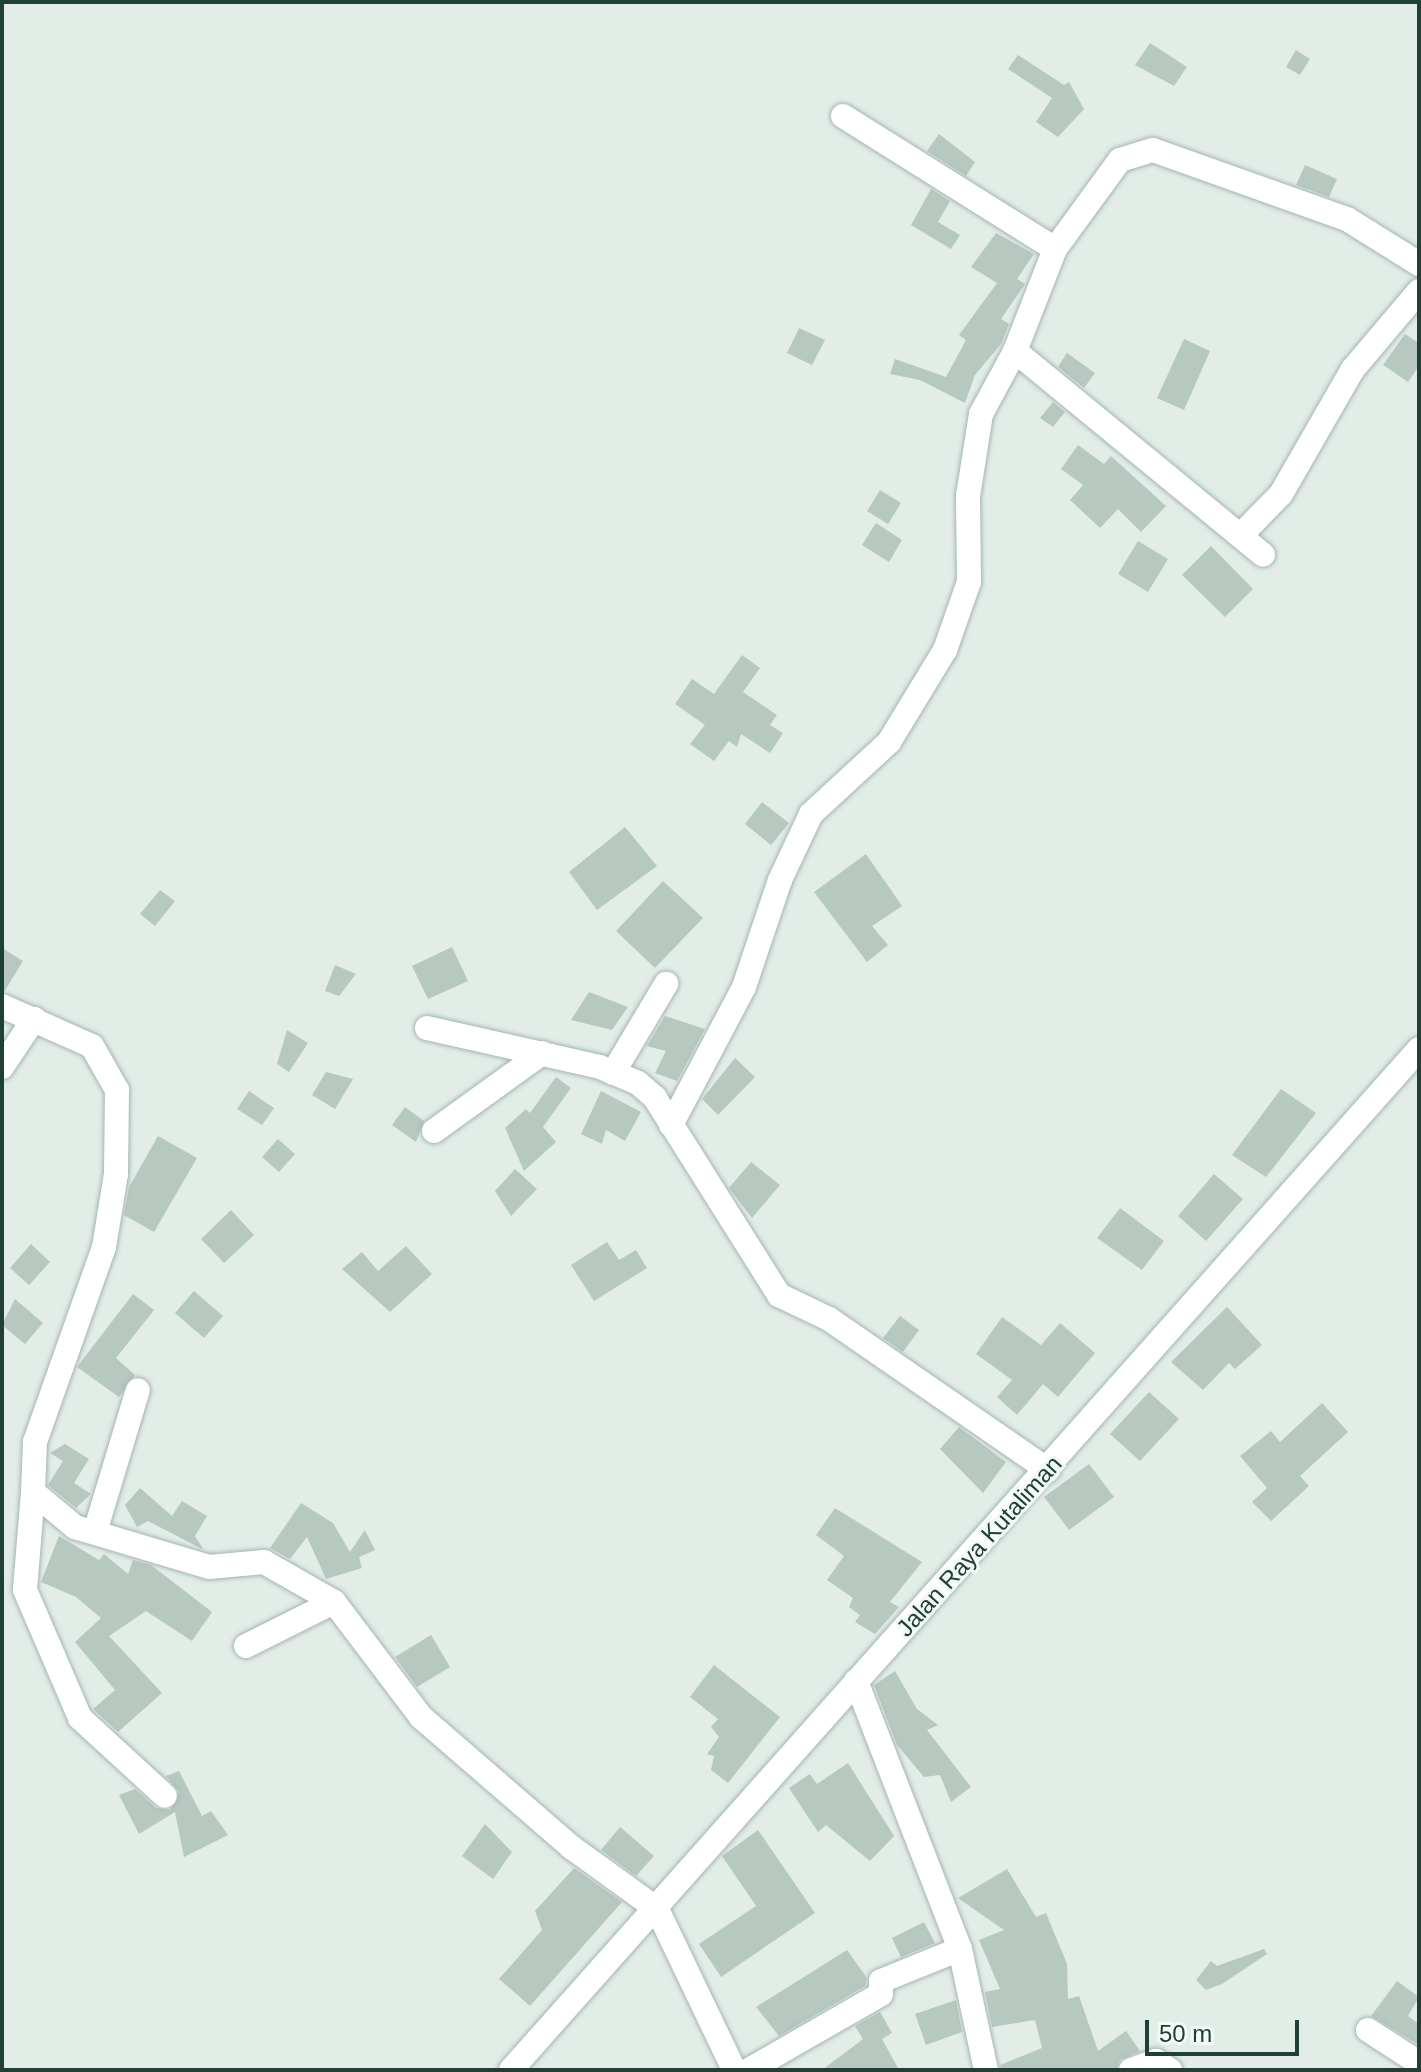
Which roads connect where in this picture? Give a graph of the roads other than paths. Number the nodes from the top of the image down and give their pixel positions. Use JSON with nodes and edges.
{"nodes":[{"id":1,"x":843,"y":116,"type":"dead end"},
{"id":2,"x":1055,"y":249,"type":"junction"},
{"id":3,"x":1419,"y":264,"type":"edge"},
{"id":4,"x":1419,"y":291,"type":"edge"},
{"id":5,"x":1015,"y":351,"type":"junction"},
{"id":6,"x":1241,"y":535,"type":"junction"},
{"id":7,"x":1263,"y":555,"type":"dead end"},
{"id":8,"x":666,"y":984,"type":"dead end"},
{"id":9,"x":2,"y":1006,"type":"edge"},
{"id":10,"x":34,"y":1019,"type":"junction"},
{"id":11,"x":427,"y":1028,"type":"dead end"},
{"id":12,"x":1419,"y":1049,"type":"edge"},
{"id":13,"x":542,"y":1053,"type":"junction"},
{"id":14,"x":2,"y":1067,"type":"edge"},
{"id":15,"x":613,"y":1073,"type":"junction"},
{"id":16,"x":671,"y":1125,"type":"junction"},
{"id":17,"x":434,"y":1131,"type":"dead end"},
{"id":18,"x":138,"y":1390,"type":"dead end"},
{"id":19,"x":1048,"y":1470,"type":"junction"},
{"id":20,"x":33,"y":1492,"type":"junction"},
{"id":21,"x":95,"y":1532,"type":"junction"},
{"id":22,"x":334,"y":1602,"type":"junction"},
{"id":23,"x":246,"y":1646,"type":"dead end"},
{"id":24,"x":856,"y":1681,"type":"junction"},
{"id":25,"x":165,"y":1796,"type":"dead end"},
{"id":26,"x":657,"y":1909,"type":"junction"},
{"id":27,"x":960,"y":1949,"type":"junction"},
{"id":28,"x":1368,"y":2030,"type":"dead end"},
{"id":29,"x":1419,"y":2063,"type":"edge"},
{"id":30,"x":511,"y":2070,"type":"edge"},
{"id":31,"x":734,"y":2070,"type":"edge"},
{"id":32,"x":749,"y":2070,"type":"edge"},
{"id":33,"x":986,"y":2070,"type":"edge"},
{"id":34,"x":1131,"y":2070,"type":"edge"},
{"id":35,"x":1170,"y":2070,"type":"edge"}],
"edges":[{"from":1,"to":2,"type":"street"},
{"from":2,"to":3,"type":"street"},
{"from":2,"to":5,"type":"street"},
{"from":4,"to":6,"type":"street"},
{"from":5,"to":6,"type":"street"},
{"from":5,"to":16,"type":"street"},
{"from":6,"to":7,"type":"street"},
{"from":8,"to":15,"type":"street"},
{"from":9,"to":10,"type":"street"},
{"from":10,"to":14,"type":"street"},
{"from":10,"to":20,"type":"street"},
{"from":11,"to":13,"type":"street"},
{"from":12,"to":19,"type":"street","name":"Jalan Raya Kutaliman"},
{"from":13,"to":15,"type":"street"},
{"from":13,"to":17,"type":"street"},
{"from":15,"to":16,"type":"street"},
{"from":16,"to":19,"type":"street"},
{"from":18,"to":21,"type":"street"},
{"from":19,"to":24,"type":"street","name":"Jalan Raya Kutaliman"},
{"from":20,"to":21,"type":"street"},
{"from":20,"to":25,"type":"street"},
{"from":21,"to":22,"type":"street"},
{"from":22,"to":23,"type":"street"},
{"from":22,"to":26,"type":"street"},
{"from":24,"to":26,"type":"street","name":"Jalan Raya Kutaliman"},
{"from":24,"to":27,"type":"street"},
{"from":26,"to":30,"type":"street","name":"Jalan Raya Kutaliman"},
{"from":26,"to":31,"type":"street"},
{"from":27,"to":32,"type":"street"},
{"from":27,"to":33,"type":"street"},
{"from":28,"to":29,"type":"street"},
{"from":34,"to":35,"type":"street"}]}
